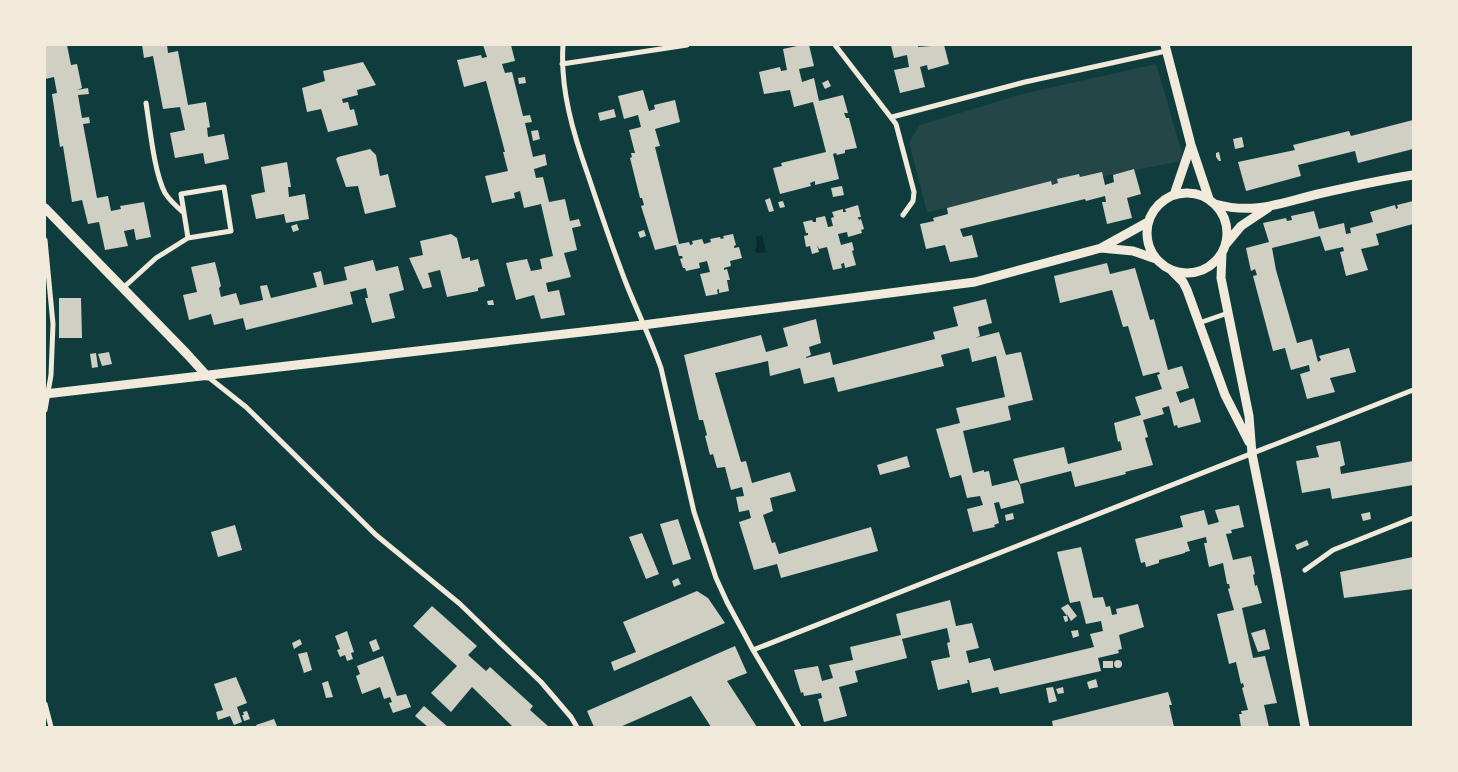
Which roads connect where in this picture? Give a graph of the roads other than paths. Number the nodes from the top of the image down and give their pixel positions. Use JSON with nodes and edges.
{"nodes":[{"id":1,"x":563,"y":45,"type":"edge"},
{"id":2,"x":687,"y":45,"type":"edge"},
{"id":3,"x":835,"y":45,"type":"edge"},
{"id":4,"x":1166,"y":48,"type":"edge"},
{"id":5,"x":562,"y":64,"type":"junction"},
{"id":6,"x":146,"y":104,"type":"dead end"},
{"id":7,"x":892,"y":117,"type":"junction"},
{"id":8,"x":1191,"y":145,"type":"junction"},
{"id":9,"x":1413,"y":175,"type":"edge"},
{"id":10,"x":1174,"y":194,"type":"junction"},
{"id":11,"x":1212,"y":201,"type":"junction"},
{"id":12,"x":45,"y":208,"type":"edge"},
{"id":13,"x":1268,"y":208,"type":"junction"},
{"id":14,"x":184,"y":213,"type":"junction"},
{"id":15,"x":904,"y":215,"type":"dead end"},
{"id":16,"x":1148,"y":222,"type":"junction"},
{"id":17,"x":188,"y":238,"type":"junction"},
{"id":18,"x":45,"y":240,"type":"edge"},
{"id":19,"x":1100,"y":248,"type":"junction"},
{"id":20,"x":1224,"y":248,"type":"junction"},
{"id":21,"x":1156,"y":259,"type":"junction"},
{"id":22,"x":1171,"y":271,"type":"junction"},
{"id":23,"x":123,"y":288,"type":"junction"},
{"id":24,"x":1228,"y":313,"type":"junction"},
{"id":25,"x":1198,"y":323,"type":"junction"},
{"id":26,"x":643,"y":325,"type":"junction"},
{"id":27,"x":207,"y":376,"type":"junction"},
{"id":28,"x":1413,"y":390,"type":"edge"},
{"id":29,"x":46,"y":394,"type":"edge"},
{"id":30,"x":45,"y":410,"type":"edge"},
{"id":31,"x":1251,"y":451,"type":"junction"},
{"id":32,"x":1413,"y":518,"type":"edge"},
{"id":33,"x":1305,"y":570,"type":"dead end"},
{"id":34,"x":753,"y":650,"type":"junction"},
{"id":35,"x":45,"y":704,"type":"edge"},
{"id":36,"x":51,"y":727,"type":"edge"},
{"id":37,"x":576,"y":727,"type":"edge"},
{"id":38,"x":799,"y":727,"type":"edge"},
{"id":39,"x":1305,"y":727,"type":"edge"}],
"edges":[{"from":1,"to":5,"type":"street"},
{"from":2,"to":5,"type":"street"},
{"from":3,"to":7,"type":"street"},
{"from":4,"to":7,"type":"street"},
{"from":4,"to":8,"type":"street"},
{"from":5,"to":26,"type":"street"},
{"from":6,"to":14,"type":"street"},
{"from":7,"to":15,"type":"street"},
{"from":8,"to":10,"type":"street"},
{"from":8,"to":11,"type":"street"},
{"from":9,"to":13,"type":"street"},
{"from":10,"to":11,"type":"street"},
{"from":10,"to":16,"type":"street"},
{"from":11,"to":13,"type":"street"},
{"from":11,"to":20,"type":"street"},
{"from":12,"to":23,"type":"street"},
{"from":13,"to":20,"type":"street"},
{"from":14,"to":17,"type":"street"},
{"from":14,"to":17,"type":"street"},
{"from":16,"to":19,"type":"street"},
{"from":16,"to":21,"type":"street"},
{"from":17,"to":23,"type":"street"},
{"from":18,"to":29,"type":"street"},
{"from":19,"to":21,"type":"street"},
{"from":19,"to":26,"type":"street"},
{"from":20,"to":22,"type":"street"},
{"from":20,"to":24,"type":"street"},
{"from":21,"to":22,"type":"street"},
{"from":22,"to":25,"type":"street"},
{"from":23,"to":27,"type":"street"},
{"from":24,"to":25,"type":"street"},
{"from":24,"to":31,"type":"street"},
{"from":25,"to":31,"type":"street"},
{"from":26,"to":27,"type":"street"},
{"from":26,"to":34,"type":"street"},
{"from":27,"to":29,"type":"street"},
{"from":27,"to":37,"type":"street"},
{"from":28,"to":31,"type":"street"},
{"from":29,"to":30,"type":"street"},
{"from":31,"to":34,"type":"street"},
{"from":31,"to":39,"type":"street"},
{"from":32,"to":33,"type":"street"},
{"from":34,"to":38,"type":"street"},
{"from":35,"to":36,"type":"street"}]}
